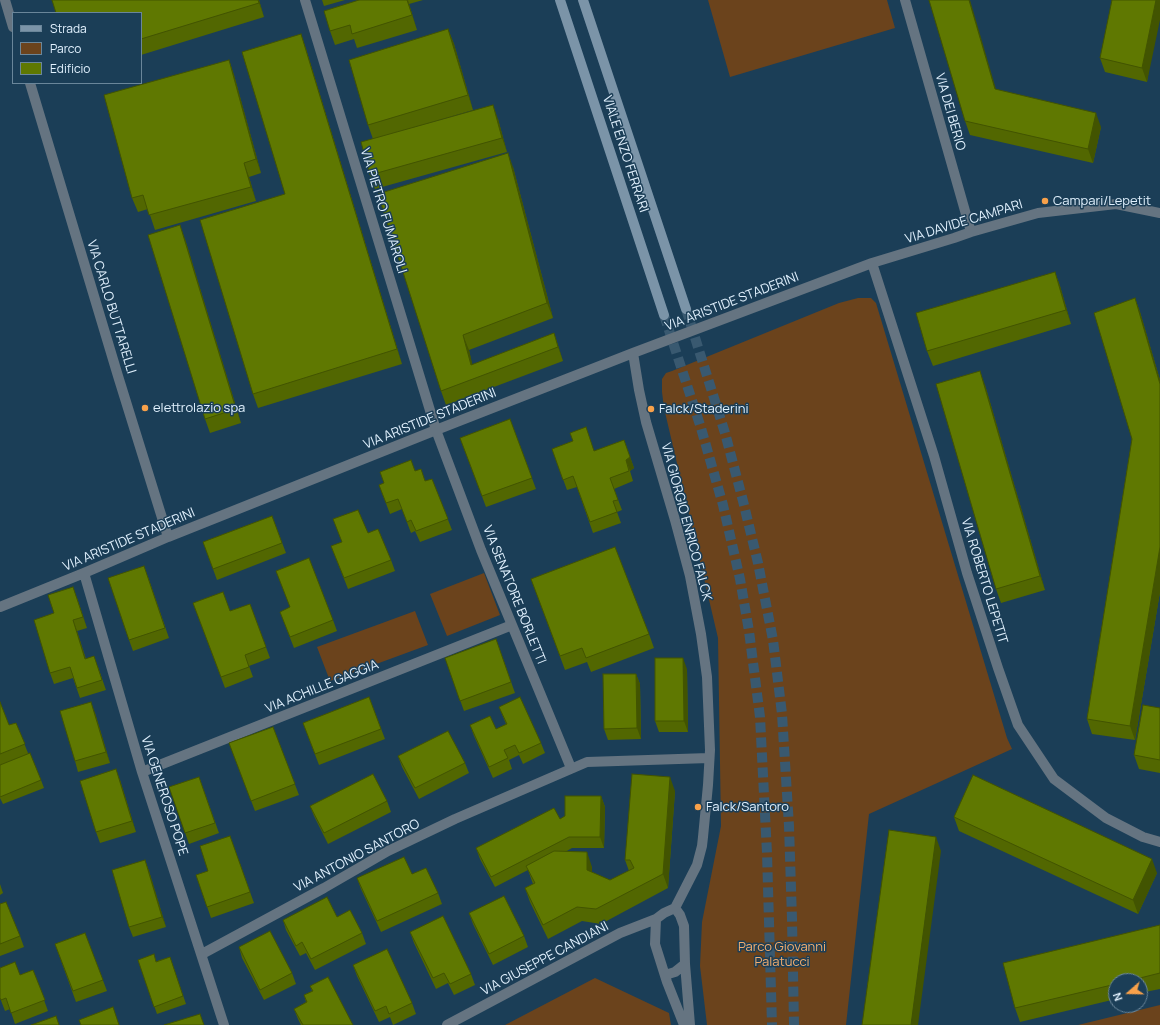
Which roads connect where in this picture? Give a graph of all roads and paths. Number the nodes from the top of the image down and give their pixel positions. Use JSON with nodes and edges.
{"nodes":[{"id":1,"x":5,"y":0,"type":"edge"},
{"id":2,"x":306,"y":0,"type":"edge"},
{"id":3,"x":560,"y":0,"type":"edge"},
{"id":4,"x":583,"y":0,"type":"edge"},
{"id":5,"x":905,"y":0,"type":"edge"},
{"id":6,"x":12,"y":24,"type":"edge"},
{"id":7,"x":30,"y":84,"type":"edge"},
{"id":8,"x":1160,"y":213,"type":"edge"},
{"id":9,"x":971,"y":232,"type":"junction"},
{"id":10,"x":872,"y":263,"type":"junction"},
{"id":11,"x":686,"y":309,"type":"tunnel mouth"},
{"id":12,"x":664,"y":315,"type":"tunnel mouth"},
{"id":13,"x":633,"y":353,"type":"junction"},
{"id":14,"x":436,"y":430,"type":"junction"},
{"id":15,"x":168,"y":537,"type":"junction"},
{"id":16,"x":84,"y":573,"type":"junction"},
{"id":17,"x":0,"y":606,"type":"edge"},
{"id":18,"x":512,"y":625,"type":"junction"},
{"id":19,"x":709,"y":758,"type":"junction"},
{"id":20,"x":571,"y":768,"type":"junction"},
{"id":21,"x":142,"y":772,"type":"junction"},
{"id":22,"x":1160,"y":842,"type":"edge"},
{"id":23,"x":675,"y":908,"type":"junction"},
{"id":24,"x":656,"y":919,"type":"junction"},
{"id":25,"x":202,"y":954,"type":"junction"},
{"id":26,"x":685,"y":964,"type":"junction"},
{"id":27,"x":665,"y":975,"type":"junction"},
{"id":28,"x":224,"y":1025,"type":"edge"},
{"id":29,"x":447,"y":1025,"type":"edge"},
{"id":30,"x":684,"y":1025,"type":"edge"},
{"id":31,"x":690,"y":1025,"type":"edge"}],
"edges":[{"from":1,"to":6,"type":"street"},
{"from":2,"to":14,"type":"street","name":"VIA PIETRO FUMAROLI"},
{"from":3,"to":12,"type":"main road","name":"VIALE ENZO FERRARI"},
{"from":4,"to":11,"type":"main road","name":"VIALE ENZO FERRARI"},
{"from":5,"to":9,"type":"street","name":"VIA DEI BERIO"},
{"from":7,"to":15,"type":"street","name":"VIA CARLO BUTTARELLI"},
{"from":8,"to":9,"type":"street","name":"VIA DAVIDE CAMPARI"},
{"from":9,"to":10,"type":"street","name":"VIA DAVIDE CAMPARI"},
{"from":10,"to":13,"type":"street","name":"VIA ARISTIDE STADERINI"},
{"from":10,"to":22,"type":"street","name":"VIA ROBERTO LEPETIT"},
{"from":13,"to":14,"type":"street","name":"VIA ARISTIDE STADERINI"},
{"from":13,"to":19,"type":"street","name":"VIA GIORGIO ENRICO FALCK"},
{"from":14,"to":15,"type":"street","name":"VIA ARISTIDE STADERINI"},
{"from":14,"to":18,"type":"street","name":"VIA SENATORE BORLETTI"},
{"from":15,"to":16,"type":"street","name":"VIA ARISTIDE STADERINI"},
{"from":16,"to":17,"type":"street","name":"VIA ARISTIDE STADERINI"},
{"from":16,"to":21,"type":"street","name":"VIA GENEROSO POPE"},
{"from":18,"to":20,"type":"street","name":"VIA SENATORE BORLETTI"},
{"from":18,"to":21,"type":"street","name":"VIA ACHILLE GAGGIA"},
{"from":19,"to":20,"type":"street","name":"VIA ANTONIO SANTORO"},
{"from":19,"to":23,"type":"street","name":"VIA GIORGIO ENRICO FALCK"},
{"from":20,"to":25,"type":"street","name":"VIA ANTONIO SANTORO"},
{"from":21,"to":25,"type":"street","name":"VIA GENEROSO POPE"},
{"from":23,"to":24,"type":"street","name":"VIA GIUSEPPE CANDIANI"},
{"from":23,"to":26,"type":"street"},
{"from":24,"to":27,"type":"street"},
{"from":24,"to":29,"type":"street","name":"VIA GIUSEPPE CANDIANI"},
{"from":25,"to":28,"type":"street","name":"VIA GENEROSO POPE"},
{"from":26,"to":27,"type":"street"},
{"from":26,"to":31,"type":"street"},
{"from":27,"to":30,"type":"street"}]}
